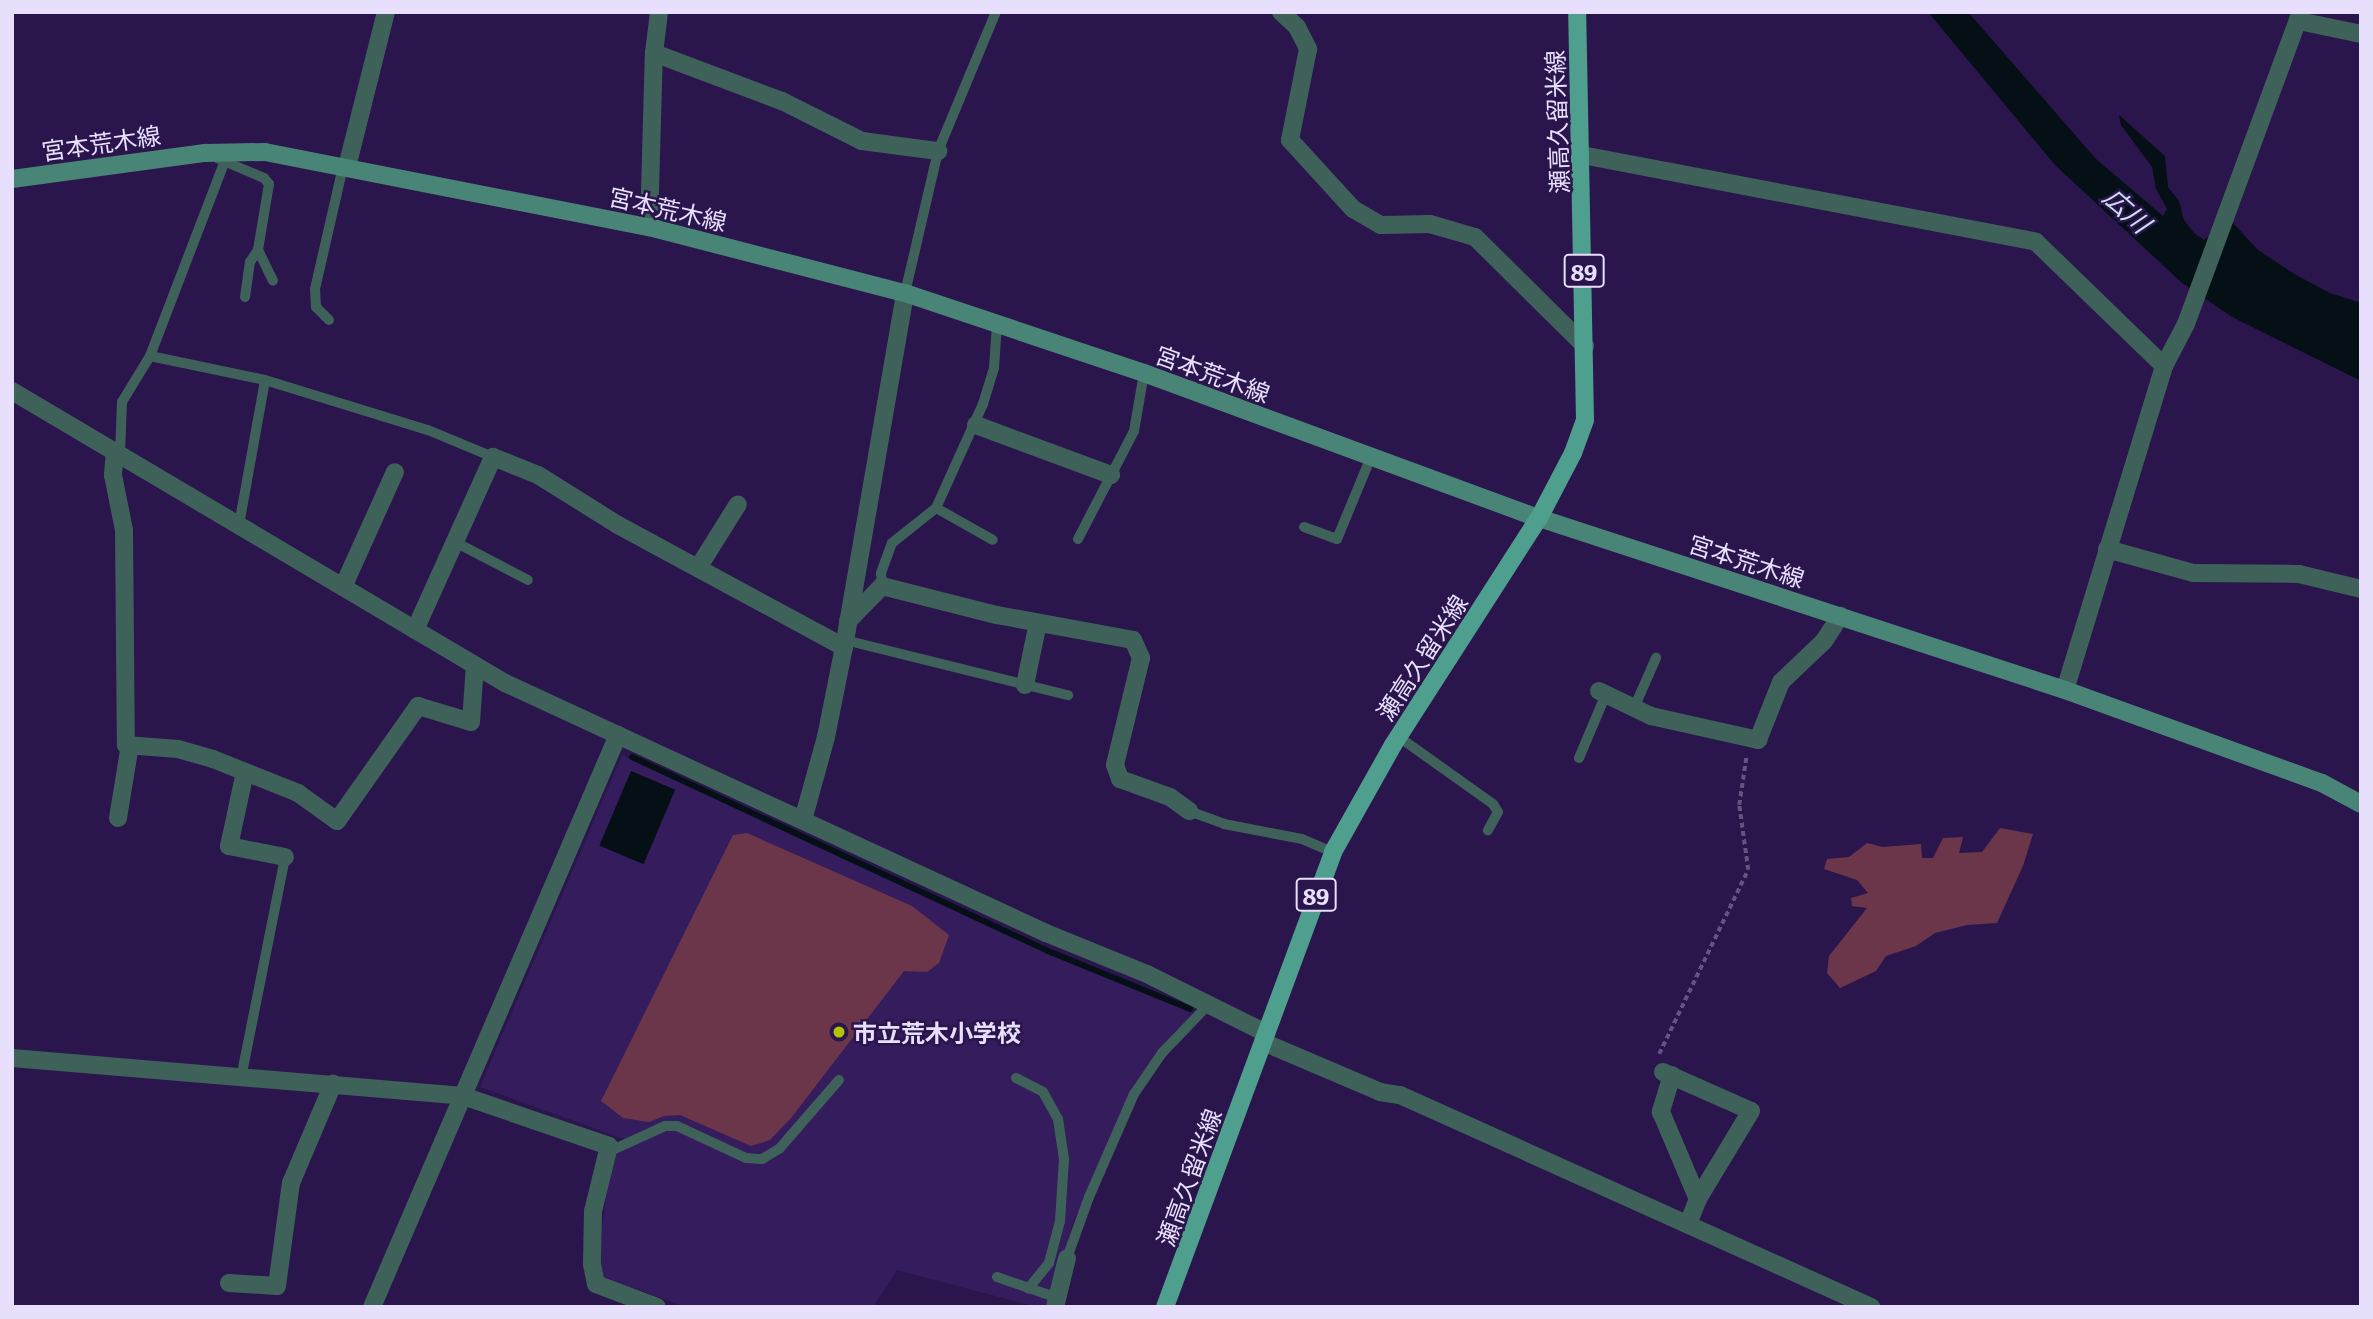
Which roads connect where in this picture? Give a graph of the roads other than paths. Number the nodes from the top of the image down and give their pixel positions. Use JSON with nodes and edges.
{"nodes":[{"id":1,"x":386,"y":12,"type":"edge"},
{"id":2,"x":659,"y":12,"type":"edge"},
{"id":3,"x":996,"y":12,"type":"edge"},
{"id":4,"x":1281,"y":12,"type":"edge"},
{"id":5,"x":1577,"y":12,"type":"edge"},
{"id":6,"x":2300,"y":16,"type":"edge"},
{"id":7,"x":2361,"y":34,"type":"edge"},
{"id":8,"x":654,"y":53,"type":"junction"},
{"id":9,"x":938,"y":151,"type":"junction"},
{"id":10,"x":1582,"y":155,"type":"junction"},
{"id":11,"x":228,"y":157,"type":"junction"},
{"id":12,"x":345,"y":167,"type":"junction"},
{"id":13,"x":12,"y":179,"type":"edge"},
{"id":14,"x":649,"y":227,"type":"junction"},
{"id":15,"x":258,"y":250,"type":"junction"},
{"id":16,"x":273,"y":281,"type":"dead end"},
{"id":17,"x":905,"y":293,"type":"junction"},
{"id":18,"x":245,"y":297,"type":"dead end"},
{"id":19,"x":329,"y":320,"type":"dead end"},
{"id":20,"x":997,"y":324,"type":"junction"},
{"id":21,"x":1584,"y":346,"type":"junction"},
{"id":22,"x":150,"y":356,"type":"junction"},
{"id":23,"x":2164,"y":366,"type":"junction"},
{"id":24,"x":1144,"y":373,"type":"junction"},
{"id":25,"x":265,"y":380,"type":"junction"},
{"id":26,"x":12,"y":391,"type":"edge"},
{"id":27,"x":976,"y":425,"type":"junction"},
{"id":28,"x":117,"y":452,"type":"junction"},
{"id":29,"x":493,"y":457,"type":"junction"},
{"id":30,"x":1371,"y":457,"type":"junction"},
{"id":31,"x":395,"y":472,"type":"dead end"},
{"id":32,"x":1111,"y":475,"type":"junction"},
{"id":33,"x":738,"y":504,"type":"dead end"},
{"id":34,"x":936,"y":508,"type":"junction"},
{"id":35,"x":1539,"y":518,"type":"junction"},
{"id":36,"x":239,"y":525,"type":"junction"},
{"id":37,"x":1304,"y":527,"type":"dead end"},
{"id":38,"x":1078,"y":538,"type":"dead end"},
{"id":39,"x":993,"y":540,"type":"dead end"},
{"id":40,"x":455,"y":542,"type":"junction"},
{"id":41,"x":2107,"y":549,"type":"junction"},
{"id":42,"x":698,"y":568,"type":"junction"},
{"id":43,"x":528,"y":580,"type":"dead end"},
{"id":44,"x":882,"y":586,"type":"junction"},
{"id":45,"x":343,"y":587,"type":"junction"},
{"id":46,"x":2361,"y":589,"type":"edge"},
{"id":47,"x":1840,"y":616,"type":"junction"},
{"id":48,"x":848,"y":621,"type":"junction"},
{"id":49,"x":1038,"y":623,"type":"junction"},
{"id":50,"x":415,"y":629,"type":"junction"},
{"id":51,"x":844,"y":643,"type":"junction"},
{"id":52,"x":1656,"y":658,"type":"dead end"},
{"id":53,"x":475,"y":665,"type":"junction"},
{"id":54,"x":1025,"y":685,"type":"junction"},
{"id":55,"x":2066,"y":690,"type":"junction"},
{"id":56,"x":1603,"y":693,"type":"joint"},
{"id":57,"x":1069,"y":695,"type":"dead end"},
{"id":58,"x":1634,"y":708,"type":"junction"},
{"id":59,"x":618,"y":735,"type":"junction"},
{"id":60,"x":1399,"y":737,"type":"junction"},
{"id":61,"x":130,"y":745,"type":"junction"},
{"id":62,"x":1579,"y":758,"type":"dead end"},
{"id":63,"x":245,"y":772,"type":"junction"},
{"id":64,"x":2361,"y":804,"type":"edge"},
{"id":65,"x":1189,"y":811,"type":"joint"},
{"id":66,"x":118,"y":818,"type":"dead end"},
{"id":67,"x":803,"y":820,"type":"junction"},
{"id":68,"x":1488,"y":830,"type":"dead end"},
{"id":69,"x":1333,"y":852,"type":"junction"},
{"id":70,"x":285,"y":857,"type":"joint"},
{"id":71,"x":1209,"y":1004,"type":"junction"},
{"id":72,"x":1265,"y":1037,"type":"junction"},
{"id":73,"x":12,"y":1058,"type":"edge"},
{"id":74,"x":241,"y":1078,"type":"junction"},
{"id":75,"x":1016,"y":1078,"type":"dead end"},
{"id":76,"x":839,"y":1080,"type":"dead end"},
{"id":77,"x":333,"y":1084,"type":"junction"},
{"id":78,"x":463,"y":1096,"type":"junction"},
{"id":79,"x":608,"y":1152,"type":"junction"},
{"id":80,"x":1698,"y":1199,"type":"junction"},
{"id":81,"x":1688,"y":1224,"type":"junction"},
{"id":82,"x":1068,"y":1258,"type":"joint"},
{"id":83,"x":997,"y":1277,"type":"dead end"},
{"id":84,"x":229,"y":1283,"type":"dead end"},
{"id":85,"x":1028,"y":1289,"type":"junction"},
{"id":86,"x":1056,"y":1303,"type":"edge"},
{"id":87,"x":372,"y":1307,"type":"edge"},
{"id":88,"x":657,"y":1307,"type":"edge"},
{"id":89,"x":1165,"y":1307,"type":"edge"},
{"id":90,"x":1871,"y":1307,"type":"edge"}],
"edges":[{"from":1,"to":12,"type":"street"},
{"from":2,"to":8,"type":"street"},
{"from":3,"to":9,"type":"lane"},
{"from":4,"to":21,"type":"street"},
{"from":5,"to":10,"type":"main road","name":"瀬高久留米線","number":"89"},
{"from":6,"to":7,"type":"street"},
{"from":6,"to":23,"type":"street"},
{"from":8,"to":9,"type":"street"},
{"from":8,"to":14,"type":"street"},
{"from":9,"to":17,"type":"lane"},
{"from":10,"to":21,"type":"main road","name":"瀬高久留米線","number":"89"},
{"from":10,"to":23,"type":"street"},
{"from":11,"to":12,"type":"main road","name":"宮本荒木線"},
{"from":11,"to":13,"type":"main road","name":"宮本荒木線"},
{"from":11,"to":15,"type":"lane"},
{"from":11,"to":22,"type":"lane"},
{"from":12,"to":14,"type":"main road","name":"宮本荒木線"},
{"from":12,"to":19,"type":"lane"},
{"from":14,"to":17,"type":"main road","name":"宮本荒木線"},
{"from":15,"to":16,"type":"lane"},
{"from":15,"to":18,"type":"lane"},
{"from":17,"to":20,"type":"main road","name":"宮本荒木線"},
{"from":17,"to":48,"type":"street"},
{"from":20,"to":24,"type":"main road","name":"宮本荒木線"},
{"from":20,"to":27,"type":"lane"},
{"from":21,"to":35,"type":"main road","name":"瀬高久留米線","number":"89"},
{"from":22,"to":25,"type":"lane"},
{"from":22,"to":28,"type":"lane"},
{"from":23,"to":41,"type":"street"},
{"from":24,"to":30,"type":"main road","name":"宮本荒木線"},
{"from":24,"to":32,"type":"lane"},
{"from":25,"to":29,"type":"lane"},
{"from":25,"to":36,"type":"lane"},
{"from":26,"to":28,"type":"street"},
{"from":27,"to":32,"type":"street"},
{"from":27,"to":34,"type":"lane"},
{"from":28,"to":36,"type":"street"},
{"from":28,"to":61,"type":"street"},
{"from":29,"to":40,"type":"street"},
{"from":29,"to":42,"type":"street"},
{"from":30,"to":35,"type":"main road","name":"宮本荒木線"},
{"from":30,"to":37,"type":"lane"},
{"from":31,"to":45,"type":"street"},
{"from":32,"to":38,"type":"lane"},
{"from":33,"to":42,"type":"street"},
{"from":34,"to":39,"type":"lane"},
{"from":34,"to":44,"type":"lane"},
{"from":35,"to":47,"type":"main road","name":"宮本荒木線"},
{"from":35,"to":60,"type":"main road","name":"瀬高久留米線","number":"89"},
{"from":36,"to":45,"type":"street"},
{"from":40,"to":43,"type":"lane"},
{"from":40,"to":50,"type":"street"},
{"from":41,"to":46,"type":"street"},
{"from":41,"to":55,"type":"street"},
{"from":42,"to":51,"type":"street"},
{"from":44,"to":48,"type":"street"},
{"from":44,"to":49,"type":"street"},
{"from":45,"to":50,"type":"street"},
{"from":47,"to":55,"type":"main road","name":"宮本荒木線"},
{"from":47,"to":58,"type":"street"},
{"from":48,"to":51,"type":"street"},
{"from":49,"to":54,"type":"street"},
{"from":49,"to":65,"type":"street"},
{"from":50,"to":53,"type":"street"},
{"from":51,"to":54,"type":"lane"},
{"from":51,"to":67,"type":"street"},
{"from":52,"to":58,"type":"lane"},
{"from":53,"to":59,"type":"street"},
{"from":53,"to":63,"type":"street"},
{"from":54,"to":57,"type":"lane"},
{"from":55,"to":64,"type":"main road","name":"宮本荒木線"},
{"from":56,"to":58,"type":"street"},
{"from":56,"to":62,"type":"lane"},
{"from":59,"to":67,"type":"street"},
{"from":59,"to":78,"type":"street"},
{"from":60,"to":68,"type":"lane"},
{"from":60,"to":69,"type":"main road","name":"瀬高久留米線","number":"89"},
{"from":61,"to":63,"type":"street"},
{"from":61,"to":66,"type":"street"},
{"from":63,"to":70,"type":"street"},
{"from":65,"to":69,"type":"lane"},
{"from":67,"to":71,"type":"street"},
{"from":69,"to":72,"type":"main road","name":"瀬高久留米線","number":"89"},
{"from":70,"to":74,"type":"lane"},
{"from":71,"to":72,"type":"street"},
{"from":71,"to":82,"type":"lane"},
{"from":72,"to":81,"type":"street"},
{"from":72,"to":89,"type":"main road","name":"瀬高久留米線","number":"89"},
{"from":73,"to":74,"type":"street"},
{"from":74,"to":77,"type":"street"},
{"from":75,"to":85,"type":"lane"},
{"from":76,"to":79,"type":"lane"},
{"from":77,"to":78,"type":"street"},
{"from":77,"to":84,"type":"street"},
{"from":78,"to":79,"type":"street"},
{"from":78,"to":87,"type":"street"},
{"from":79,"to":88,"type":"street"},
{"from":80,"to":80,"type":"street"},
{"from":80,"to":81,"type":"street"},
{"from":81,"to":90,"type":"street"},
{"from":82,"to":86,"type":"street"},
{"from":83,"to":85,"type":"lane"},
{"from":85,"to":86,"type":"lane"}]}
